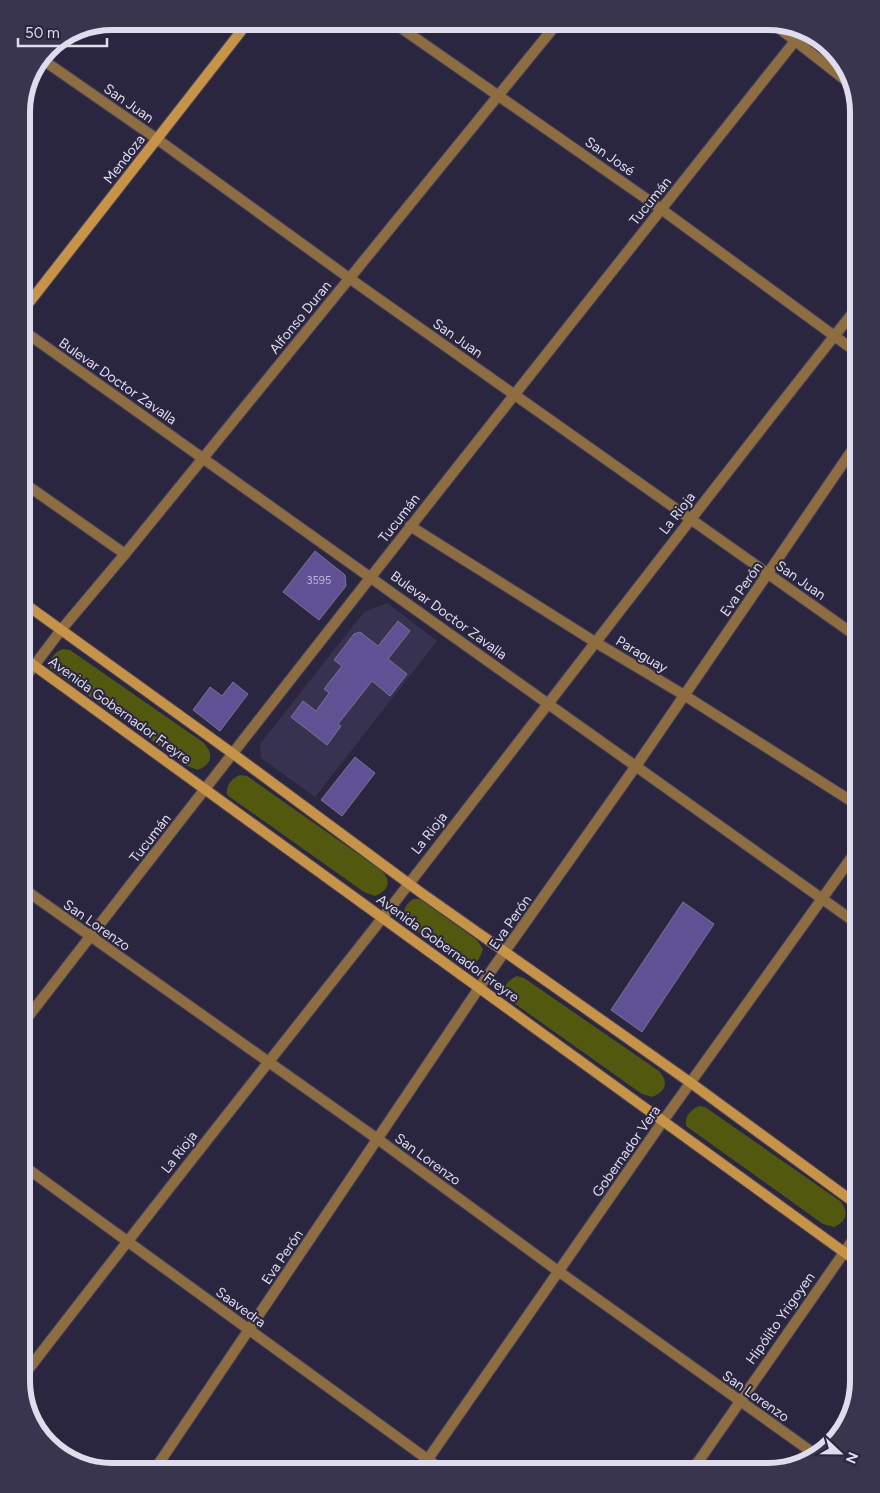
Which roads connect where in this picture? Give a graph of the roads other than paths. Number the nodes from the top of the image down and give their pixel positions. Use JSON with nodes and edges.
{"nodes":[{"id":1,"x":242,"y":30,"type":"edge"},
{"id":2,"x":405,"y":30,"type":"edge"},
{"id":3,"x":553,"y":30,"type":"edge"},
{"id":4,"x":784,"y":32,"type":"edge"},
{"id":5,"x":799,"y":36,"type":"edge"},
{"id":6,"x":796,"y":41,"type":"junction"},
{"id":7,"x":47,"y":63,"type":"edge"},
{"id":8,"x":843,"y":78,"type":"edge"},
{"id":9,"x":500,"y":96,"type":"junction"},
{"id":10,"x":157,"y":139,"type":"junction"},
{"id":11,"x":661,"y":209,"type":"junction"},
{"id":12,"x":350,"y":278,"type":"junction"},
{"id":13,"x":30,"y":301,"type":"edge"},
{"id":14,"x":850,"y":316,"type":"edge"},
{"id":15,"x":30,"y":335,"type":"edge"},
{"id":16,"x":833,"y":337,"type":"junction"},
{"id":17,"x":850,"y":348,"type":"edge"},
{"id":18,"x":514,"y":394,"type":"junction"},
{"id":19,"x":850,"y":453,"type":"edge"},
{"id":20,"x":203,"y":459,"type":"junction"},
{"id":21,"x":30,"y":486,"type":"edge"},
{"id":22,"x":691,"y":518,"type":"junction"},
{"id":23,"x":410,"y":526,"type":"junction"},
{"id":24,"x":125,"y":554,"type":"junction"},
{"id":25,"x":768,"y":574,"type":"junction"},
{"id":26,"x":371,"y":577,"type":"junction"},
{"id":27,"x":30,"y":607,"type":"edge"},
{"id":28,"x":62,"y":630,"type":"junction"},
{"id":29,"x":850,"y":632,"type":"edge"},
{"id":30,"x":595,"y":642,"type":"junction"},
{"id":31,"x":30,"y":662,"type":"edge"},
{"id":32,"x":35,"y":665,"type":"junction"},
{"id":33,"x":30,"y":671,"type":"edge"},
{"id":34,"x":684,"y":695,"type":"junction"},
{"id":35,"x":547,"y":703,"type":"junction"},
{"id":36,"x":232,"y":753,"type":"junction"},
{"id":37,"x":636,"y":766,"type":"junction"},
{"id":38,"x":205,"y":789,"type":"junction"},
{"id":39,"x":850,"y":800,"type":"edge"},
{"id":40,"x":850,"y":860,"type":"edge"},
{"id":41,"x":408,"y":883,"type":"junction"},
{"id":42,"x":30,"y":894,"type":"edge"},
{"id":43,"x":823,"y":899,"type":"junction"},
{"id":44,"x":382,"y":918,"type":"junction"},
{"id":45,"x":850,"y":918,"type":"edge"},
{"id":46,"x":90,"y":937,"type":"junction"},
{"id":47,"x":505,"y":952,"type":"junction"},
{"id":48,"x":479,"y":988,"type":"junction"},
{"id":49,"x":30,"y":1014,"type":"edge"},
{"id":50,"x":268,"y":1062,"type":"junction"},
{"id":51,"x":690,"y":1083,"type":"junction"},
{"id":52,"x":663,"y":1121,"type":"junction"},
{"id":53,"x":378,"y":1140,"type":"junction"},
{"id":54,"x":30,"y":1171,"type":"edge"},
{"id":55,"x":850,"y":1199,"type":"edge"},
{"id":56,"x":127,"y":1241,"type":"junction"},
{"id":57,"x":850,"y":1243,"type":"edge"},
{"id":58,"x":844,"y":1252,"type":"junction"},
{"id":59,"x":850,"y":1256,"type":"edge"},
{"id":60,"x":558,"y":1272,"type":"junction"},
{"id":61,"x":250,"y":1330,"type":"junction"},
{"id":62,"x":30,"y":1367,"type":"edge"},
{"id":63,"x":739,"y":1401,"type":"junction"},
{"id":64,"x":810,"y":1451,"type":"edge"},
{"id":65,"x":427,"y":1459,"type":"junction"},
{"id":66,"x":159,"y":1463,"type":"edge"},
{"id":67,"x":425,"y":1463,"type":"edge"},
{"id":68,"x":433,"y":1463,"type":"edge"},
{"id":69,"x":697,"y":1463,"type":"edge"}],
"edges":[{"from":1,"to":10,"type":"main road","name":"Mendoza"},
{"from":2,"to":9,"type":"street","name":"San José"},
{"from":3,"to":9,"type":"street","name":"Alfonso Duran"},
{"from":4,"to":6,"type":"street"},
{"from":5,"to":6,"type":"street","name":"Tucumán"},
{"from":6,"to":8,"type":"street"},
{"from":6,"to":11,"type":"street","name":"Tucumán"},
{"from":7,"to":10,"type":"street","name":"San Juan"},
{"from":9,"to":11,"type":"street","name":"San José"},
{"from":9,"to":12,"type":"street","name":"Alfonso Duran"},
{"from":10,"to":12,"type":"street","name":"San Juan"},
{"from":10,"to":13,"type":"main road","name":"Mendoza"},
{"from":11,"to":16,"type":"street","name":"San José"},
{"from":11,"to":18,"type":"street","name":"Tucumán"},
{"from":12,"to":18,"type":"street","name":"San Juan"},
{"from":12,"to":20,"type":"street","name":"Alfonso Duran"},
{"from":14,"to":16,"type":"street","name":"La Rioja"},
{"from":15,"to":20,"type":"street","name":"Bulevar Doctor Zavalla"},
{"from":16,"to":17,"type":"street","name":"San José"},
{"from":16,"to":22,"type":"street","name":"La Rioja"},
{"from":18,"to":22,"type":"street","name":"San Juan"},
{"from":18,"to":23,"type":"street","name":"Tucumán"},
{"from":19,"to":25,"type":"street","name":"Eva Perón"},
{"from":20,"to":24,"type":"street","name":"Alfonso Duran"},
{"from":20,"to":26,"type":"street","name":"Bulevar Doctor Zavalla"},
{"from":21,"to":24,"type":"street"},
{"from":22,"to":25,"type":"street","name":"San Juan"},
{"from":22,"to":30,"type":"street","name":"La Rioja"},
{"from":23,"to":26,"type":"street","name":"Tucumán"},
{"from":23,"to":30,"type":"street","name":"Paraguay"},
{"from":24,"to":28,"type":"street","name":"Alfonso Duran"},
{"from":25,"to":29,"type":"street","name":"San Juan"},
{"from":25,"to":34,"type":"street","name":"Eva Perón"},
{"from":26,"to":35,"type":"street","name":"Bulevar Doctor Zavalla"},
{"from":26,"to":36,"type":"street","name":"Tucumán"},
{"from":27,"to":28,"type":"main road","name":"Avenida Gobernador Freyre"},
{"from":28,"to":32,"type":"street","name":"Alfonso Duran"},
{"from":28,"to":36,"type":"main road","name":"Avenida Gobernador Freyre"},
{"from":30,"to":34,"type":"street","name":"Paraguay"},
{"from":30,"to":35,"type":"street","name":"La Rioja"},
{"from":31,"to":32,"type":"main road","name":"Avenida Gobernador Freyre"},
{"from":32,"to":33,"type":"street","name":"Alfonso Duran"},
{"from":32,"to":38,"type":"main road","name":"Avenida Gobernador Freyre"},
{"from":34,"to":37,"type":"street","name":"Eva Perón"},
{"from":34,"to":39,"type":"street","name":"Paraguay"},
{"from":35,"to":37,"type":"street","name":"Bulevar Doctor Zavalla"},
{"from":35,"to":41,"type":"street","name":"La Rioja"},
{"from":36,"to":38,"type":"street","name":"Tucumán"},
{"from":36,"to":41,"type":"main road","name":"Avenida Gobernador Freyre"},
{"from":37,"to":43,"type":"street","name":"Bulevar Doctor Zavalla"},
{"from":37,"to":47,"type":"street","name":"Eva Perón"},
{"from":38,"to":44,"type":"main road","name":"Avenida Gobernador Freyre"},
{"from":38,"to":46,"type":"street","name":"Tucumán"},
{"from":40,"to":43,"type":"street","name":"Gobernador Vera"},
{"from":41,"to":44,"type":"street","name":"La Rioja"},
{"from":41,"to":47,"type":"main road","name":"Avenida Gobernador Freyre"},
{"from":42,"to":46,"type":"street","name":"San Lorenzo"},
{"from":43,"to":45,"type":"street","name":"Bulevar Doctor Zavalla"},
{"from":43,"to":51,"type":"street","name":"Gobernador Vera"},
{"from":44,"to":48,"type":"main road","name":"Avenida Gobernador Freyre"},
{"from":44,"to":50,"type":"street","name":"La Rioja"},
{"from":46,"to":49,"type":"street","name":"Tucumán"},
{"from":46,"to":50,"type":"street","name":"San Lorenzo"},
{"from":47,"to":48,"type":"street","name":"Eva Perón"},
{"from":47,"to":51,"type":"main road","name":"Avenida Gobernador Freyre"},
{"from":48,"to":52,"type":"main road","name":"Avenida Gobernador Freyre"},
{"from":48,"to":53,"type":"street","name":"Eva Perón"},
{"from":50,"to":53,"type":"street","name":"San Lorenzo"},
{"from":50,"to":56,"type":"street","name":"La Rioja"},
{"from":51,"to":52,"type":"street","name":"Gobernador Vera"},
{"from":51,"to":55,"type":"main road","name":"Avenida Gobernador Freyre"},
{"from":52,"to":58,"type":"main road","name":"Avenida Gobernador Freyre"},
{"from":52,"to":60,"type":"street","name":"Gobernador Vera"},
{"from":53,"to":60,"type":"street","name":"San Lorenzo"},
{"from":53,"to":61,"type":"street","name":"Eva Perón"},
{"from":54,"to":56,"type":"street","name":"Saavedra"},
{"from":56,"to":61,"type":"street","name":"Saavedra"},
{"from":56,"to":62,"type":"street","name":"La Rioja"},
{"from":57,"to":58,"type":"street","name":"Hipólito Yrigoyen"},
{"from":58,"to":59,"type":"main road","name":"Avenida Gobernador Freyre"},
{"from":58,"to":63,"type":"street","name":"Hipólito Yrigoyen"},
{"from":60,"to":63,"type":"street","name":"San Lorenzo"},
{"from":60,"to":65,"type":"street","name":"Gobernador Vera"},
{"from":61,"to":65,"type":"street","name":"Saavedra"},
{"from":61,"to":66,"type":"street","name":"Eva Perón"},
{"from":63,"to":64,"type":"street","name":"San Lorenzo"},
{"from":63,"to":69,"type":"street","name":"Hipólito Yrigoyen"},
{"from":65,"to":67,"type":"street","name":"Gobernador Vera"},
{"from":65,"to":68,"type":"street","name":"Saavedra"}]}
